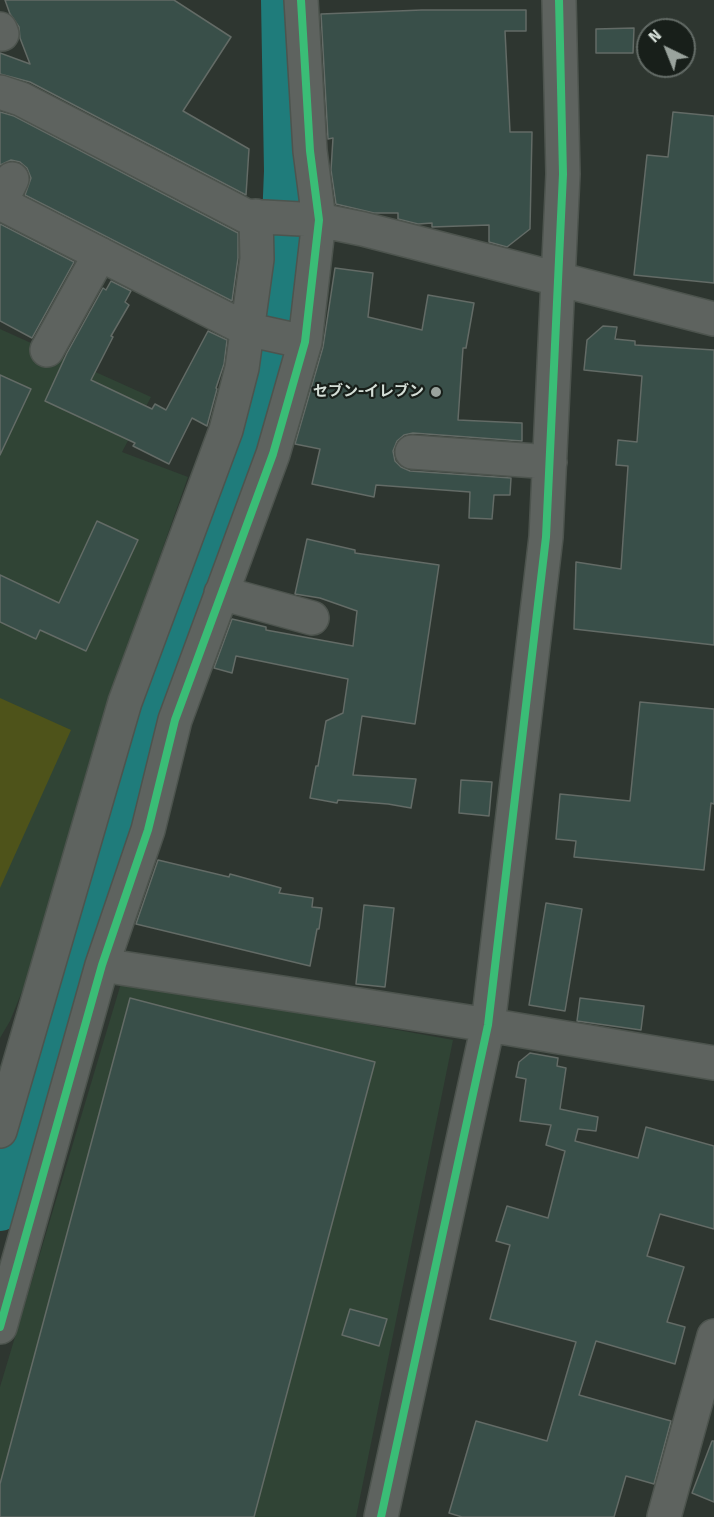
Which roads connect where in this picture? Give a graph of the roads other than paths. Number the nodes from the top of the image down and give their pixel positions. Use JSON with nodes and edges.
{"nodes":[{"id":1,"x":301,"y":0,"type":"edge"},
{"id":2,"x":559,"y":0,"type":"edge"},
{"id":3,"x":0,"y":92,"type":"edge"},
{"id":4,"x":4,"y":195,"type":"edge"},
{"id":5,"x":284,"y":218,"type":"junction"},
{"id":6,"x":100,"y":254,"type":"junction"},
{"id":7,"x":558,"y":278,"type":"junction"},
{"id":8,"x":714,"y":320,"type":"edge"},
{"id":9,"x":246,"y":329,"type":"junction"},
{"id":10,"x":305,"y":342,"type":"junction"},
{"id":11,"x":47,"y":351,"type":"dead end"},
{"id":12,"x":412,"y":452,"type":"dead end"},
{"id":13,"x":550,"y":462,"type":"junction"},
{"id":14,"x":221,"y":593,"type":"junction"},
{"id":15,"x":312,"y":618,"type":"dead end"},
{"id":16,"x":125,"y":702,"type":"junction"},
{"id":17,"x":175,"y":720,"type":"junction"},
{"id":18,"x":102,"y":965,"type":"junction"},
{"id":19,"x":488,"y":1025,"type":"junction"},
{"id":20,"x":714,"y":1063,"type":"edge"},
{"id":21,"x":0,"y":1131,"type":"edge"},
{"id":22,"x":0,"y":1327,"type":"edge"},
{"id":23,"x":714,"y":1336,"type":"edge"},
{"id":24,"x":381,"y":1517,"type":"edge"},
{"id":25,"x":664,"y":1517,"type":"edge"}],
"edges":[{"from":1,"to":5,"type":"street"},
{"from":2,"to":7,"type":"street"},
{"from":3,"to":5,"type":"street"},
{"from":4,"to":6,"type":"street"},
{"from":5,"to":7,"type":"street"},
{"from":5,"to":9,"type":"street"},
{"from":5,"to":10,"type":"street"},
{"from":6,"to":9,"type":"street"},
{"from":6,"to":11,"type":"street"},
{"from":7,"to":8,"type":"street"},
{"from":7,"to":13,"type":"street"},
{"from":9,"to":10,"type":"street"},
{"from":9,"to":16,"type":"street"},
{"from":10,"to":14,"type":"street"},
{"from":12,"to":13,"type":"street"},
{"from":13,"to":19,"type":"street"},
{"from":14,"to":15,"type":"street"},
{"from":14,"to":17,"type":"street"},
{"from":16,"to":17,"type":"street"},
{"from":16,"to":21,"type":"street"},
{"from":17,"to":18,"type":"street"},
{"from":18,"to":19,"type":"street"},
{"from":18,"to":22,"type":"street"},
{"from":19,"to":20,"type":"street"},
{"from":19,"to":24,"type":"street"},
{"from":23,"to":25,"type":"street"}]}
